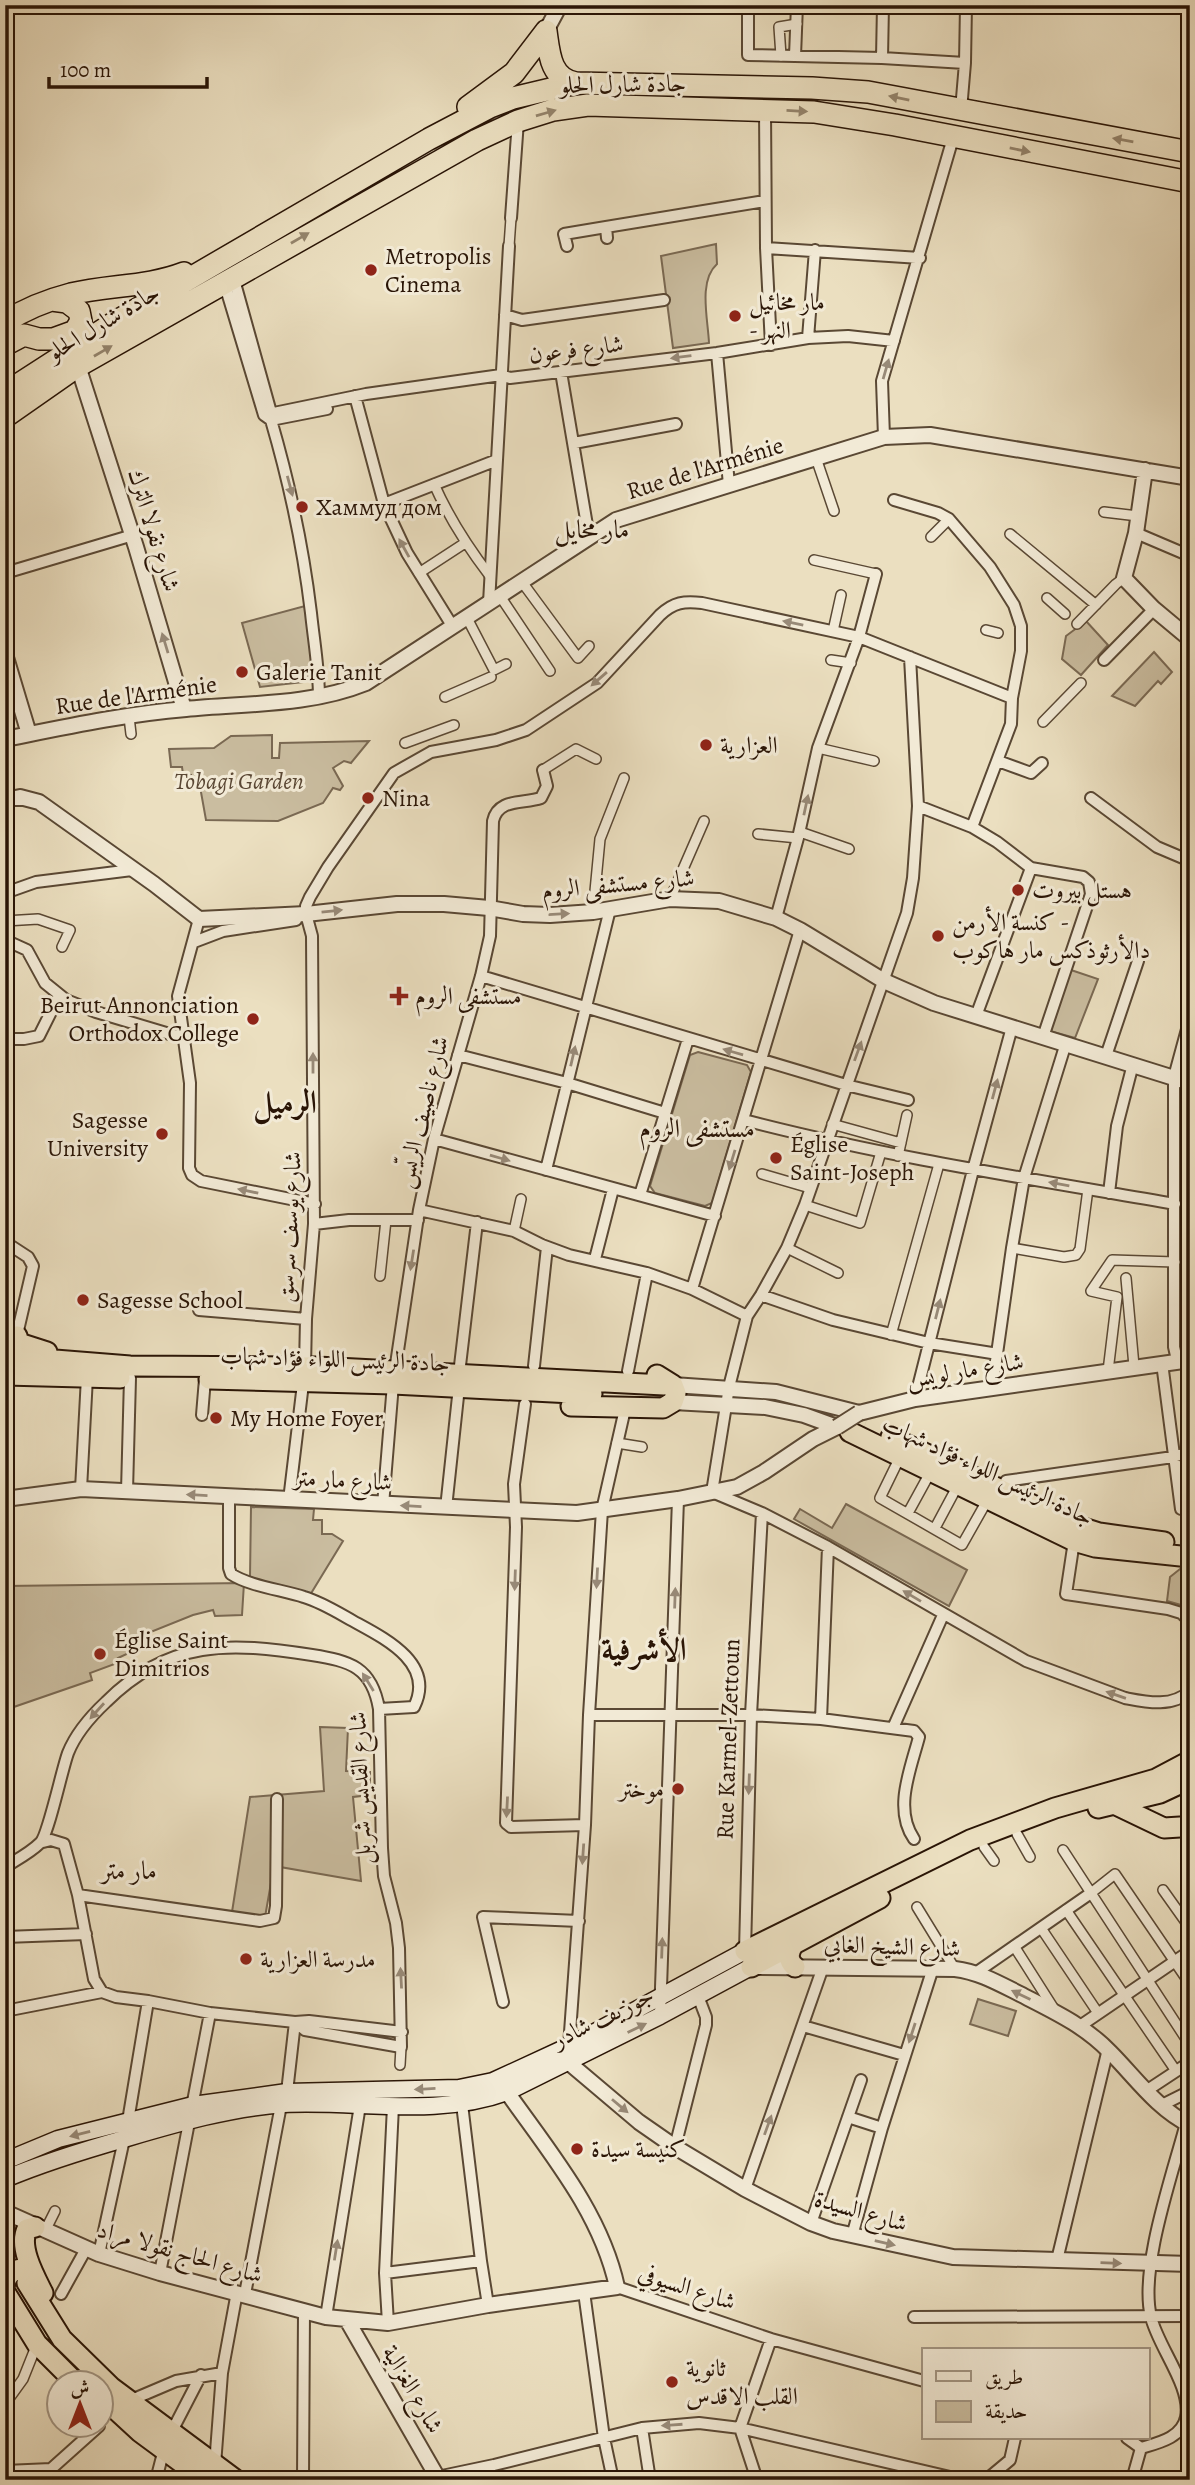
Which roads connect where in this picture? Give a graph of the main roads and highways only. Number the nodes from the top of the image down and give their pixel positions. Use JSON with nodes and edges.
{"nodes":[{"id":1,"x":576,"y":83,"type":"junction"},
{"id":2,"x":429,"y":139,"type":"junction"},
{"id":3,"x":1190,"y":152,"type":"edge"},
{"id":4,"x":1190,"y":182,"type":"edge"},
{"id":5,"x":235,"y":253,"type":"junction"},
{"id":6,"x":50,"y":300,"type":"junction"},
{"id":7,"x":5,"y":321,"type":"edge"},
{"id":8,"x":39,"y":339,"type":"junction"},
{"id":9,"x":5,"y":345,"type":"edge"},
{"id":10,"x":36,"y":373,"type":"junction"},
{"id":11,"x":5,"y":393,"type":"edge"},
{"id":12,"x":5,"y":417,"type":"edge"},
{"id":13,"x":17,"y":1336,"type":"road end"},
{"id":14,"x":6,"y":1367,"type":"edge"},
{"id":15,"x":90,"y":1370,"type":"junction"},
{"id":16,"x":304,"y":1374,"type":"junction"},
{"id":17,"x":468,"y":1381,"type":"junction"},
{"id":18,"x":668,"y":1392,"type":"junction"},
{"id":19,"x":1190,"y":1545,"type":"edge"},
{"id":20,"x":1190,"y":1558,"type":"edge"},
{"id":21,"x":1190,"y":1761,"type":"edge"},
{"id":22,"x":1190,"y":1779,"type":"edge"},
{"id":23,"x":1116,"y":1805,"type":"junction"},
{"id":24,"x":1185,"y":1824,"type":"edge"},
{"id":25,"x":794,"y":1944,"type":"junction"},
{"id":26,"x":748,"y":1959,"type":"junction"},
{"id":27,"x":795,"y":1967,"type":"road end"},
{"id":28,"x":569,"y":2054,"type":"junction"},
{"id":29,"x":361,"y":2096,"type":"junction"},
{"id":30,"x":191,"y":2112,"type":"junction"},
{"id":31,"x":24,"y":2152,"type":"junction"},
{"id":32,"x":5,"y":2153,"type":"edge"},
{"id":33,"x":5,"y":2161,"type":"edge"},
{"id":34,"x":5,"y":2179,"type":"edge"},
{"id":35,"x":40,"y":2229,"type":"road end"},
{"id":36,"x":14,"y":2286,"type":"edge"},
{"id":37,"x":63,"y":2370,"type":"edge"},
{"id":38,"x":75,"y":2370,"type":"edge"},
{"id":39,"x":87,"y":2370,"type":"edge"},
{"id":40,"x":116,"y":2411,"type":"edge"},
{"id":41,"x":210,"y":2472,"type":"edge"},
{"id":42,"x":236,"y":2480,"type":"edge"}],
"edges":[{"from":1,"to":2,"type":"highway","name":"جادة شارل الحلو"},
{"from":1,"to":2,"type":"highway"},
{"from":3,"to":1,"type":"highway","name":"جادة شارل الحلو","one_way":true},
{"from":2,"to":5,"type":"highway","name":"جادة شارل الحلو"},
{"from":12,"to":4,"type":"highway","name":"جادة شارل الحلو","one_way":true},
{"from":5,"to":6,"type":"highway","name":"جادة شارل الحلو"},
{"from":5,"to":10,"type":"highway","name":"جادة شارل الحلو"},
{"from":6,"to":7,"type":"highway","name":"جادة شارل الحلو"},
{"from":6,"to":8,"type":"highway","name":"جادة شارل الحلو"},
{"from":8,"to":9,"type":"highway","name":"جادة شارل الحلو"},
{"from":8,"to":10,"type":"highway"},
{"from":10,"to":11,"type":"highway","name":"جادة شارل الحلو"},
{"from":13,"to":15,"type":"highway"},
{"from":14,"to":15,"type":"highway","name":"جادة الرئيس اللواء فؤاد شهاب"},
{"from":15,"to":16,"type":"highway","name":"جادة الرئيس اللواء فؤاد شهاب"},
{"from":15,"to":16,"type":"highway","name":"جادة الرئيس اللواء فؤاد شهاب"},
{"from":16,"to":17,"type":"highway","name":"جادة الرئيس اللواء فؤاد شهاب"},
{"from":17,"to":18,"type":"highway","name":"جادة الرئيس اللواء فؤاد شهاب"},
{"from":17,"to":18,"type":"highway"},
{"from":17,"to":18,"type":"highway"},
{"from":19,"to":20,"type":"highway","name":"جادة الرئيس اللواء فؤاد شهاب"},
{"from":21,"to":26,"type":"highway","name":"جوزيف شادر"},
{"from":22,"to":23,"type":"highway","name":"جوزيف شادر"},
{"from":23,"to":24,"type":"highway"},
{"from":23,"to":25,"type":"highway","name":"جوزيف شادر"},
{"from":25,"to":26,"type":"highway","name":"جوزيف شادر"},
{"from":25,"to":27,"type":"highway"},
{"from":26,"to":28,"type":"main road","name":"جوزيف شادر"},
{"from":28,"to":26,"type":"main road","name":"جوزيف شادر","one_way":true},
{"from":28,"to":29,"type":"main road","name":"جوزيف شادر","one_way":true},
{"from":28,"to":29,"type":"main road","name":"جوزيف شادر"},
{"from":29,"to":30,"type":"main road","name":"جوزيف شادر"},
{"from":30,"to":31,"type":"main road","name":"جوزيف شادر","one_way":true},
{"from":30,"to":34,"type":"main road","name":"جوزيف شادر"},
{"from":31,"to":32,"type":"main road"},
{"from":31,"to":33,"type":"main road","name":"جوزيف شادر"},
{"from":35,"to":36,"type":"highway"},
{"from":36,"to":37,"type":"highway"},
{"from":36,"to":38,"type":"highway"},
{"from":36,"to":39,"type":"highway"},
{"from":40,"to":41,"type":"highway"},
{"from":41,"to":42,"type":"highway"}]}
